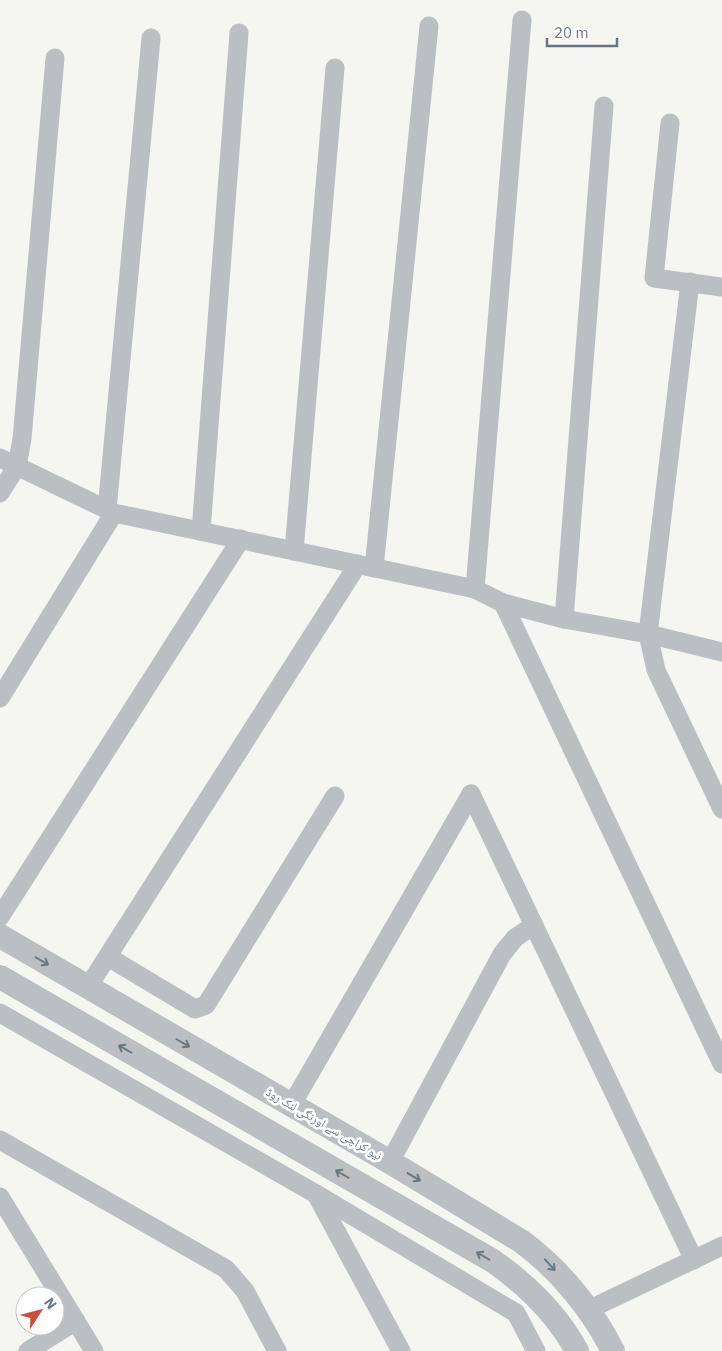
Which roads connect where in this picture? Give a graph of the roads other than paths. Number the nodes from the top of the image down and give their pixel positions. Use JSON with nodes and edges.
{"nodes":[{"id":1,"x":522,"y":20,"type":"dead end"},
{"id":2,"x":429,"y":26,"type":"dead end"},
{"id":3,"x":239,"y":33,"type":"dead end"},
{"id":4,"x":151,"y":38,"type":"dead end"},
{"id":5,"x":55,"y":58,"type":"dead end"},
{"id":6,"x":335,"y":68,"type":"dead end"},
{"id":7,"x":604,"y":106,"type":"dead end"},
{"id":8,"x":670,"y":123,"type":"dead end"},
{"id":9,"x":690,"y":282,"type":"junction"},
{"id":10,"x":722,"y":287,"type":"edge"},
{"id":11,"x":8,"y":462,"type":"edge"},
{"id":12,"x":0,"y":494,"type":"edge"},
{"id":13,"x":111,"y":511,"type":"junction"},
{"id":14,"x":201,"y":531,"type":"junction"},
{"id":15,"x":240,"y":540,"type":"junction"},
{"id":16,"x":294,"y":551,"type":"junction"},
{"id":17,"x":366,"y":566,"type":"junction"},
{"id":18,"x":475,"y":589,"type":"junction"},
{"id":19,"x":503,"y":603,"type":"junction"},
{"id":20,"x":564,"y":619,"type":"junction"},
{"id":21,"x":648,"y":634,"type":"junction"},
{"id":22,"x":722,"y":652,"type":"edge"},
{"id":23,"x":0,"y":698,"type":"edge"},
{"id":24,"x":335,"y":796,"type":"dead end"},
{"id":25,"x":722,"y":809,"type":"edge"},
{"id":26,"x":0,"y":917,"type":"edge"},
{"id":27,"x":534,"y":925,"type":"junction"},
{"id":28,"x":0,"y":936,"type":"edge"},
{"id":29,"x":108,"y":957,"type":"junction"},
{"id":30,"x":0,"y":976,"type":"edge"},
{"id":31,"x":88,"y":987,"type":"junction"},
{"id":32,"x":0,"y":1015,"type":"edge"},
{"id":33,"x":722,"y":1064,"type":"edge"},
{"id":34,"x":291,"y":1106,"type":"junction"},
{"id":35,"x":0,"y":1140,"type":"edge"},
{"id":36,"x":390,"y":1162,"type":"junction"},
{"id":37,"x":316,"y":1194,"type":"junction"},
{"id":38,"x":0,"y":1197,"type":"edge"},
{"id":39,"x":722,"y":1246,"type":"edge"},
{"id":40,"x":694,"y":1260,"type":"junction"},
{"id":41,"x":588,"y":1310,"type":"junction"},
{"id":42,"x":76,"y":1321,"type":"junction"},
{"id":43,"x":28,"y":1351,"type":"edge"},
{"id":44,"x":94,"y":1351,"type":"edge"},
{"id":45,"x":277,"y":1351,"type":"edge"},
{"id":46,"x":401,"y":1351,"type":"edge"},
{"id":47,"x":536,"y":1351,"type":"edge"},
{"id":48,"x":577,"y":1351,"type":"edge"},
{"id":49,"x":613,"y":1351,"type":"edge"}],
"edges":[{"from":1,"to":18,"type":"street"},
{"from":2,"to":17,"type":"street"},
{"from":3,"to":14,"type":"street"},
{"from":4,"to":13,"type":"street"},
{"from":5,"to":11,"type":"street"},
{"from":6,"to":16,"type":"street"},
{"from":7,"to":20,"type":"street"},
{"from":8,"to":9,"type":"street"},
{"from":9,"to":10,"type":"street"},
{"from":9,"to":21,"type":"street"},
{"from":11,"to":12,"type":"street"},
{"from":11,"to":13,"type":"street"},
{"from":13,"to":14,"type":"street"},
{"from":13,"to":23,"type":"street"},
{"from":14,"to":15,"type":"street"},
{"from":15,"to":16,"type":"street"},
{"from":15,"to":26,"type":"street"},
{"from":16,"to":17,"type":"street"},
{"from":17,"to":18,"type":"street"},
{"from":17,"to":29,"type":"street"},
{"from":18,"to":19,"type":"street"},
{"from":19,"to":20,"type":"street"},
{"from":19,"to":33,"type":"street"},
{"from":20,"to":21,"type":"street"},
{"from":21,"to":22,"type":"street"},
{"from":21,"to":25,"type":"street"},
{"from":24,"to":29,"type":"street"},
{"from":27,"to":34,"type":"street"},
{"from":27,"to":36,"type":"street"},
{"from":27,"to":40,"type":"street"},
{"from":28,"to":31,"type":"street","name":"نیو کراچی سے اورنگی لنک روڈ","one_way":true},
{"from":29,"to":31,"type":"street"},
{"from":48,"to":30,"type":"street","one_way":true},
{"from":31,"to":34,"type":"street","name":"نیو کراچی سے اورنگی لنک روڈ","one_way":true},
{"from":32,"to":37,"type":"street"},
{"from":34,"to":36,"type":"street","name":"نیو کراچی سے اورنگی لنک روڈ"},
{"from":35,"to":45,"type":"street"},
{"from":36,"to":41,"type":"street","name":"نیو کراچی سے اورنگی لنک روڈ","one_way":true},
{"from":37,"to":46,"type":"street"},
{"from":37,"to":47,"type":"street"},
{"from":38,"to":42,"type":"street"},
{"from":39,"to":40,"type":"street"},
{"from":40,"to":41,"type":"street"},
{"from":41,"to":49,"type":"street","name":"نیو کراچی سے اورنگی لنک روڈ"},
{"from":42,"to":43,"type":"street"},
{"from":42,"to":44,"type":"street"}]}
